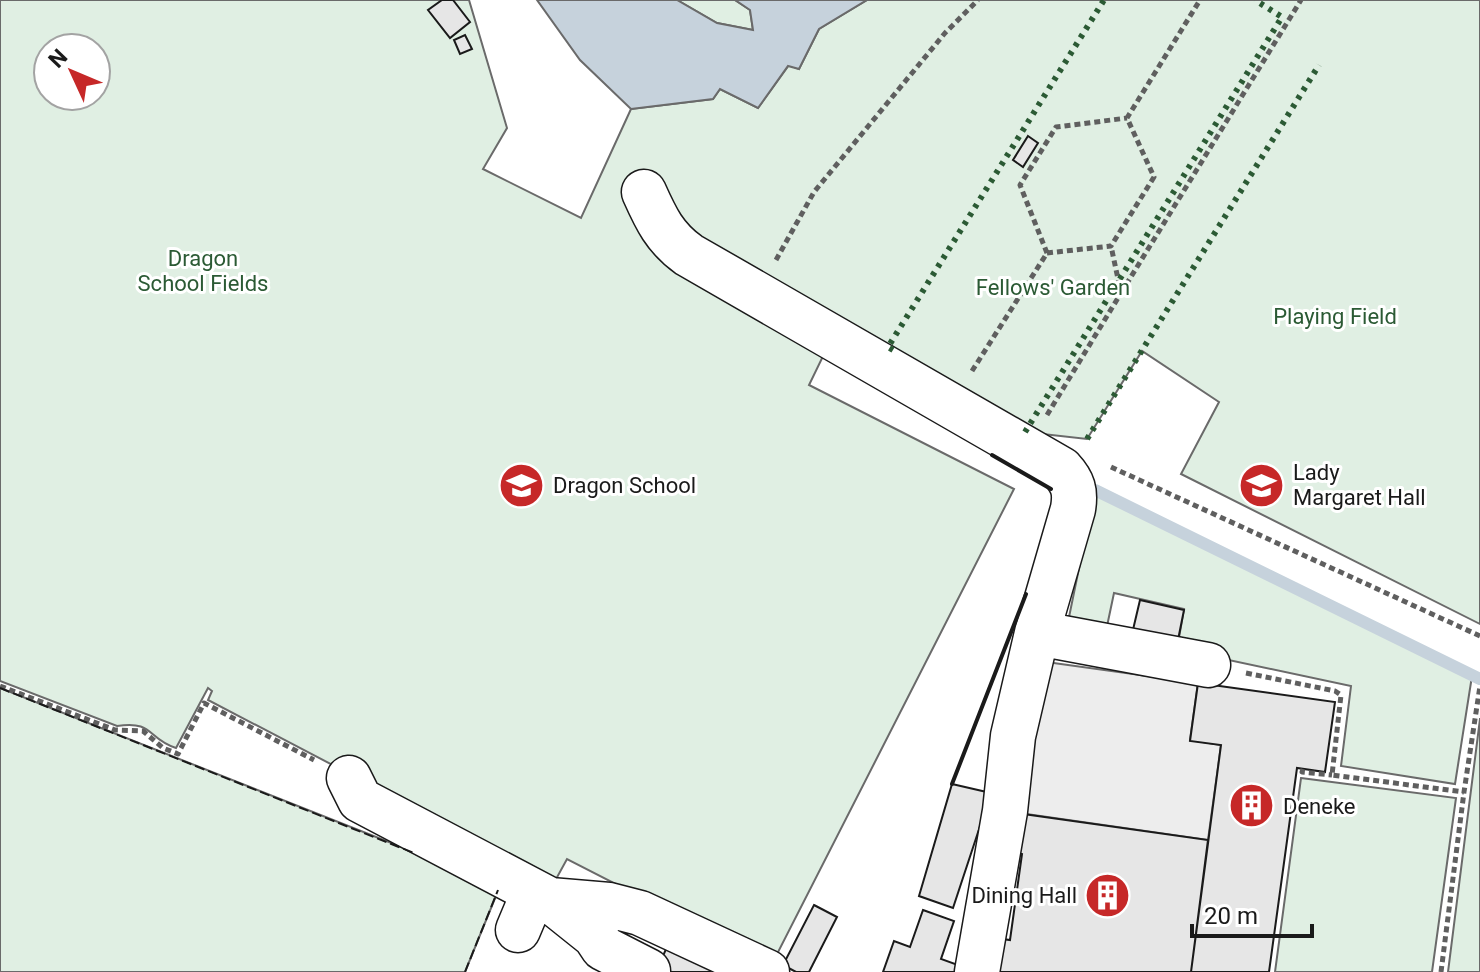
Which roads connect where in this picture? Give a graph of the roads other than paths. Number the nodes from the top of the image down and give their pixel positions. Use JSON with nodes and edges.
{"nodes":[{"id":1,"x":644,"y":192,"type":"dead end"},
{"id":2,"x":1037,"y":633,"type":"junction"},
{"id":3,"x":1208,"y":665,"type":"road end"},
{"id":4,"x":349,"y":778,"type":"road end"},
{"id":5,"x":534,"y":907,"type":"junction"},
{"id":6,"x":648,"y":971,"type":"edge"},
{"id":7,"x":767,"y":972,"type":"edge"},
{"id":8,"x":977,"y":972,"type":"edge"}],
"edges":[{"from":1,"to":2,"type":"lane"},
{"from":2,"to":3,"type":"lane"},
{"from":2,"to":8,"type":"lane"},
{"from":4,"to":5,"type":"lane"},
{"from":5,"to":6,"type":"lane"},
{"from":5,"to":7,"type":"lane"}]}
